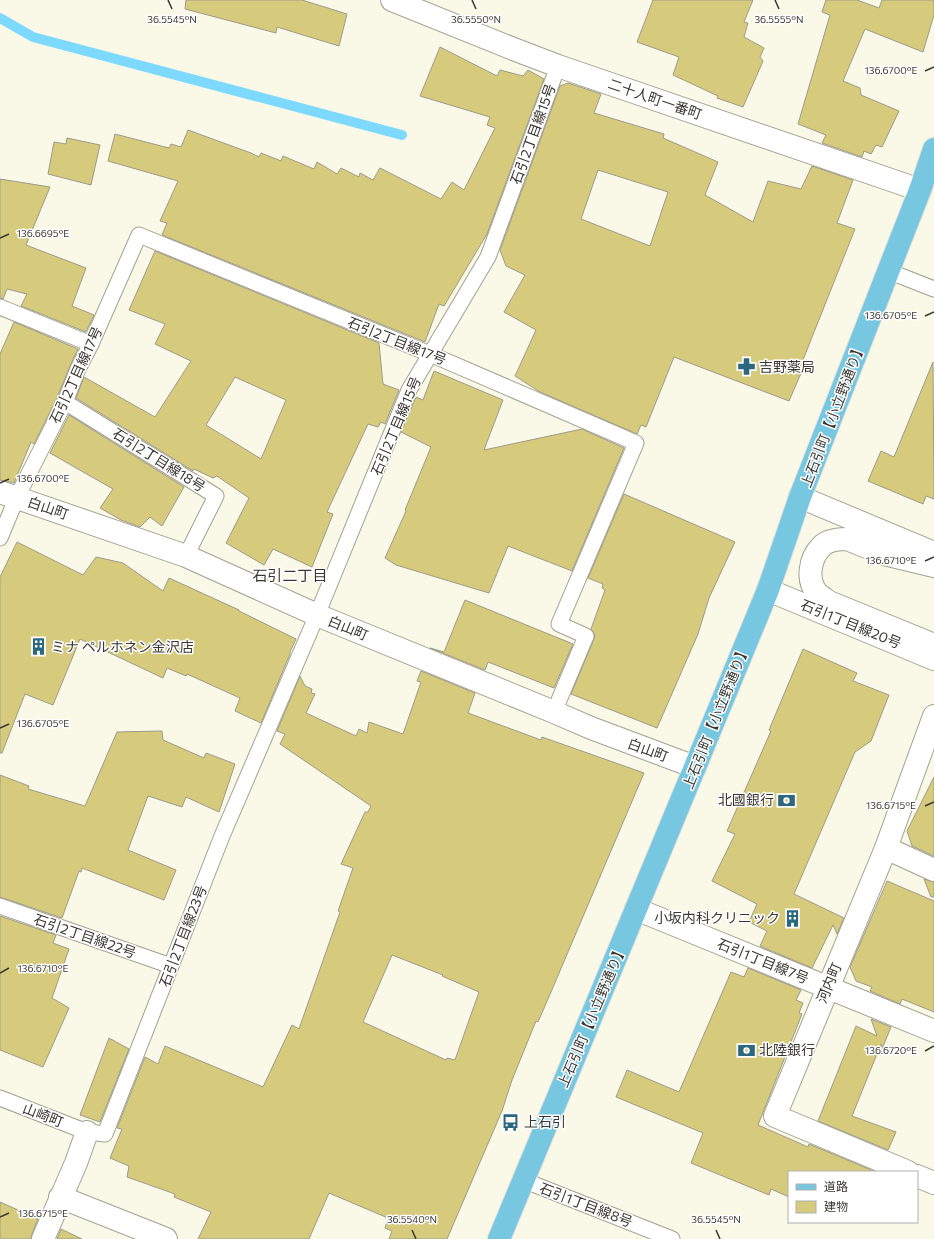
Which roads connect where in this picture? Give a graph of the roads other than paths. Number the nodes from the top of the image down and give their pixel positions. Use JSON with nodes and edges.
{"nodes":[{"id":1,"x":392,"y":0,"type":"edge"},
{"id":2,"x":558,"y":66,"type":"junction"},
{"id":3,"x":934,"y":149,"type":"edge"},
{"id":4,"x":920,"y":190,"type":"junction"},
{"id":5,"x":888,"y":271,"type":"junction"},
{"id":6,"x":934,"y":289,"type":"edge"},
{"id":7,"x":0,"y":307,"type":"edge"},
{"id":8,"x":91,"y":344,"type":"junction"},
{"id":9,"x":430,"y":354,"type":"junction"},
{"id":10,"x":65,"y":402,"type":"junction"},
{"id":11,"x":8,"y":494,"type":"edge"},
{"id":12,"x":800,"y":497,"type":"junction"},
{"id":13,"x":0,"y":538,"type":"edge"},
{"id":14,"x":934,"y":553,"type":"edge"},
{"id":15,"x":186,"y":556,"type":"junction"},
{"id":16,"x":934,"y":566,"type":"edge"},
{"id":17,"x":768,"y":590,"type":"junction"},
{"id":18,"x":318,"y":615,"type":"junction"},
{"id":19,"x":934,"y":645,"type":"edge"},
{"id":20,"x":934,"y":659,"type":"edge"},
{"id":21,"x":554,"y":712,"type":"junction"},
{"id":22,"x":934,"y":716,"type":"edge"},
{"id":23,"x":696,"y":767,"type":"junction"},
{"id":24,"x":886,"y":848,"type":"junction"},
{"id":25,"x":934,"y":870,"type":"edge"},
{"id":26,"x":0,"y":906,"type":"edge"},
{"id":27,"x":636,"y":909,"type":"junction"},
{"id":28,"x":171,"y":966,"type":"junction"},
{"id":29,"x":828,"y":988,"type":"junction"},
{"id":30,"x":934,"y":1031,"type":"edge"},
{"id":31,"x":0,"y":1098,"type":"edge"},
{"id":32,"x":87,"y":1132,"type":"junction"},
{"id":33,"x":906,"y":1171,"type":"edge"},
{"id":34,"x":918,"y":1176,"type":"edge"},
{"id":35,"x":523,"y":1180,"type":"junction"},
{"id":36,"x":934,"y":1183,"type":"edge"},
{"id":37,"x":60,"y":1197,"type":"junction"},
{"id":38,"x":44,"y":1239,"type":"edge"},
{"id":39,"x":166,"y":1239,"type":"edge"},
{"id":40,"x":499,"y":1239,"type":"edge"},
{"id":41,"x":672,"y":1239,"type":"edge"}],
"edges":[{"from":1,"to":2,"type":"street","name":"二十人町一番町"},
{"from":2,"to":4,"type":"street","name":"二十人町一番町"},
{"from":2,"to":9,"type":"lane","name":"石引2丁目線15号"},
{"from":3,"to":4,"type":"main road","name":"上石引町【小立野通り】"},
{"from":4,"to":5,"type":"main road","name":"上石引町【小立野通り】"},
{"from":5,"to":6,"type":"lane"},
{"from":5,"to":12,"type":"main road","name":"上石引町【小立野通り】"},
{"from":7,"to":8,"type":"lane"},
{"from":8,"to":9,"type":"lane","name":"石引2丁目線17号"},
{"from":8,"to":10,"type":"lane","name":"石引2丁目線17号"},
{"from":9,"to":18,"type":"lane","name":"石引2丁目線15号"},
{"from":9,"to":21,"type":"lane","name":"石引2丁目線17号"},
{"from":10,"to":11,"type":"lane","name":"石引2丁目線17号"},
{"from":10,"to":15,"type":"lane","name":"石引2丁目線18号"},
{"from":11,"to":13,"type":"lane"},
{"from":11,"to":15,"type":"street","name":"白山町"},
{"from":12,"to":14,"type":"street"},
{"from":12,"to":17,"type":"main road","name":"上石引町【小立野通り】"},
{"from":15,"to":18,"type":"street","name":"白山町"},
{"from":16,"to":19,"type":"street"},
{"from":17,"to":20,"type":"street","name":"石引1丁目線20号"},
{"from":17,"to":23,"type":"main road","name":"上石引町【小立野通り】"},
{"from":18,"to":21,"type":"street","name":"白山町"},
{"from":18,"to":28,"type":"lane","name":"石引2丁目線23号"},
{"from":21,"to":23,"type":"street","name":"白山町"},
{"from":22,"to":24,"type":"street","name":"河内町"},
{"from":23,"to":27,"type":"main road","name":"上石引町【小立野通り】"},
{"from":24,"to":25,"type":"street"},
{"from":24,"to":29,"type":"street","name":"河内町"},
{"from":26,"to":28,"type":"lane","name":"石引2丁目線22号"},
{"from":27,"to":29,"type":"street","name":"石引1丁目線7号"},
{"from":27,"to":35,"type":"main road","name":"上石引町【小立野通り】"},
{"from":28,"to":32,"type":"lane","name":"石引2丁目線23号"},
{"from":29,"to":30,"type":"street","name":"石引1丁目線7号"},
{"from":29,"to":33,"type":"street","name":"河内町"},
{"from":31,"to":32,"type":"lane","name":"山崎町"},
{"from":32,"to":37,"type":"street"},
{"from":34,"to":36,"type":"street"},
{"from":35,"to":40,"type":"main road","name":"上石引町【小立野通り】"},
{"from":35,"to":41,"type":"lane","name":"石引1丁目線8号"},
{"from":37,"to":38,"type":"street"},
{"from":37,"to":39,"type":"street"}]}
